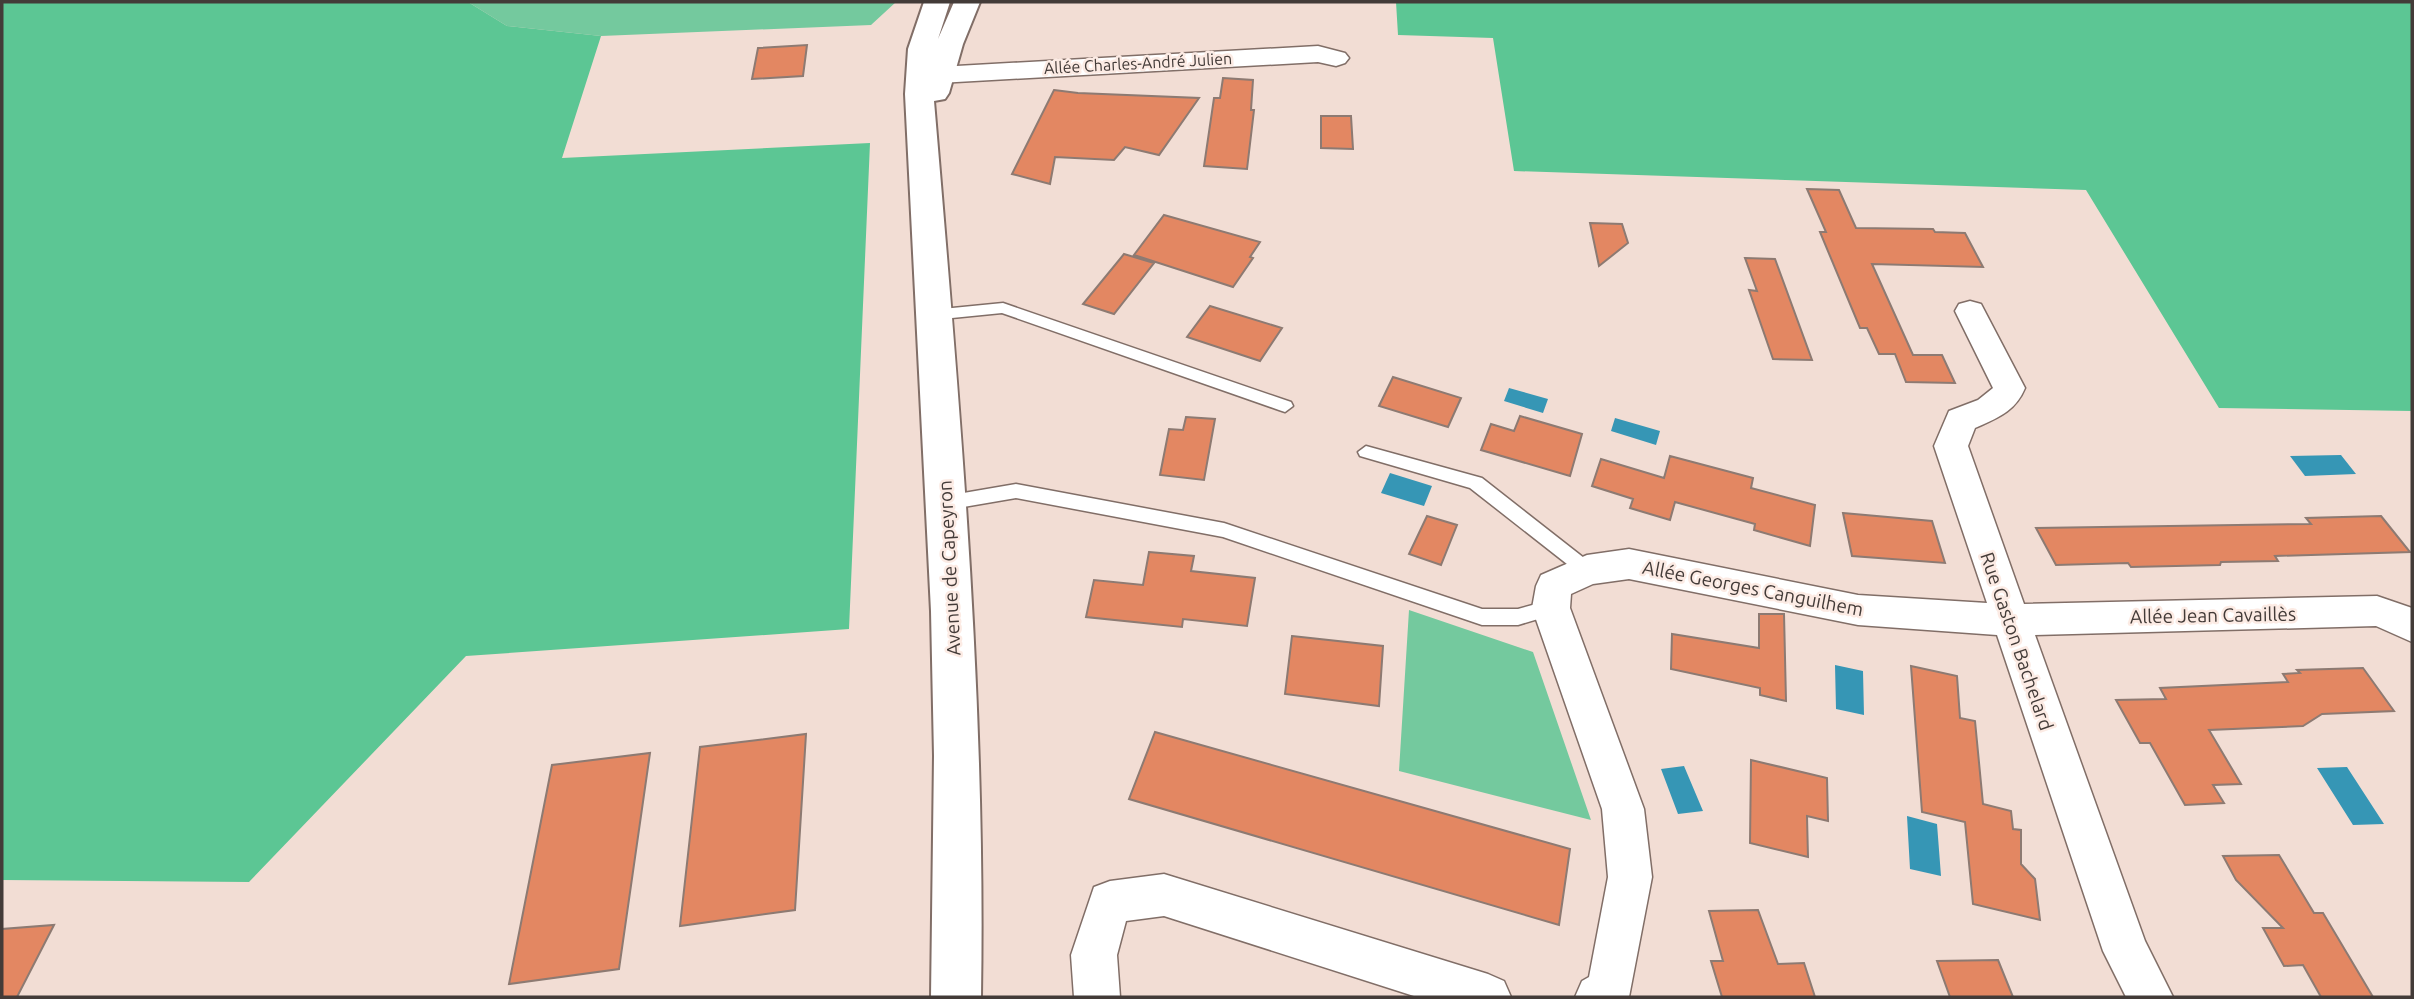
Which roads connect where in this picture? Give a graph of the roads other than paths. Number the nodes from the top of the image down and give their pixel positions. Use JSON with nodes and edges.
{"nodes":[{"id":1,"x":937,"y":2,"type":"edge"},
{"id":2,"x":967,"y":2,"type":"edge"},
{"id":3,"x":1336,"y":58,"type":"dead end"},
{"id":4,"x":939,"y":75,"type":"junction"},
{"id":5,"x":925,"y":140,"type":"junction"},
{"id":6,"x":1970,"y":311,"type":"dead end"},
{"id":7,"x":932,"y":315,"type":"junction"},
{"id":8,"x":1285,"y":406,"type":"dead end"},
{"id":9,"x":1366,"y":452,"type":"dead end"},
{"id":10,"x":946,"y":503,"type":"junction"},
{"id":11,"x":1587,"y":570,"type":"junction"},
{"id":12,"x":1550,"y":608,"type":"junction"},
{"id":13,"x":2010,"y":621,"type":"junction"},
{"id":14,"x":2412,"y":626,"type":"edge"},
{"id":15,"x":956,"y":997,"type":"edge"},
{"id":16,"x":1097,"y":997,"type":"edge"},
{"id":17,"x":1488,"y":997,"type":"edge"},
{"id":18,"x":1598,"y":997,"type":"edge"},
{"id":19,"x":2150,"y":997,"type":"edge"}],
"edges":[{"from":1,"to":5,"type":"main road","name":"Avenue de Capeyron"},
{"from":2,"to":4,"type":"main road","name":"Avenue de Capeyron"},
{"from":3,"to":4,"type":"street","name":"Allée Charles-André Julien"},
{"from":4,"to":5,"type":"main road","name":"Avenue de Capeyron"},
{"from":5,"to":7,"type":"main road","name":"Avenue de Capeyron"},
{"from":6,"to":13,"type":"street","name":"Rue Gaston Bachelard"},
{"from":7,"to":8,"type":"lane"},
{"from":7,"to":10,"type":"main road","name":"Avenue de Capeyron"},
{"from":9,"to":11,"type":"lane"},
{"from":10,"to":12,"type":"lane"},
{"from":10,"to":15,"type":"main road","name":"Avenue de Capeyron"},
{"from":11,"to":12,"type":"street","name":"Allée Georges Canguilhem"},
{"from":11,"to":13,"type":"street","name":"Allée Georges Canguilhem"},
{"from":12,"to":18,"type":"street"},
{"from":13,"to":14,"type":"street","name":"Allée Jean Cavaillès"},
{"from":13,"to":19,"type":"street","name":"Rue Gaston Bachelard"},
{"from":16,"to":17,"type":"street"}]}
